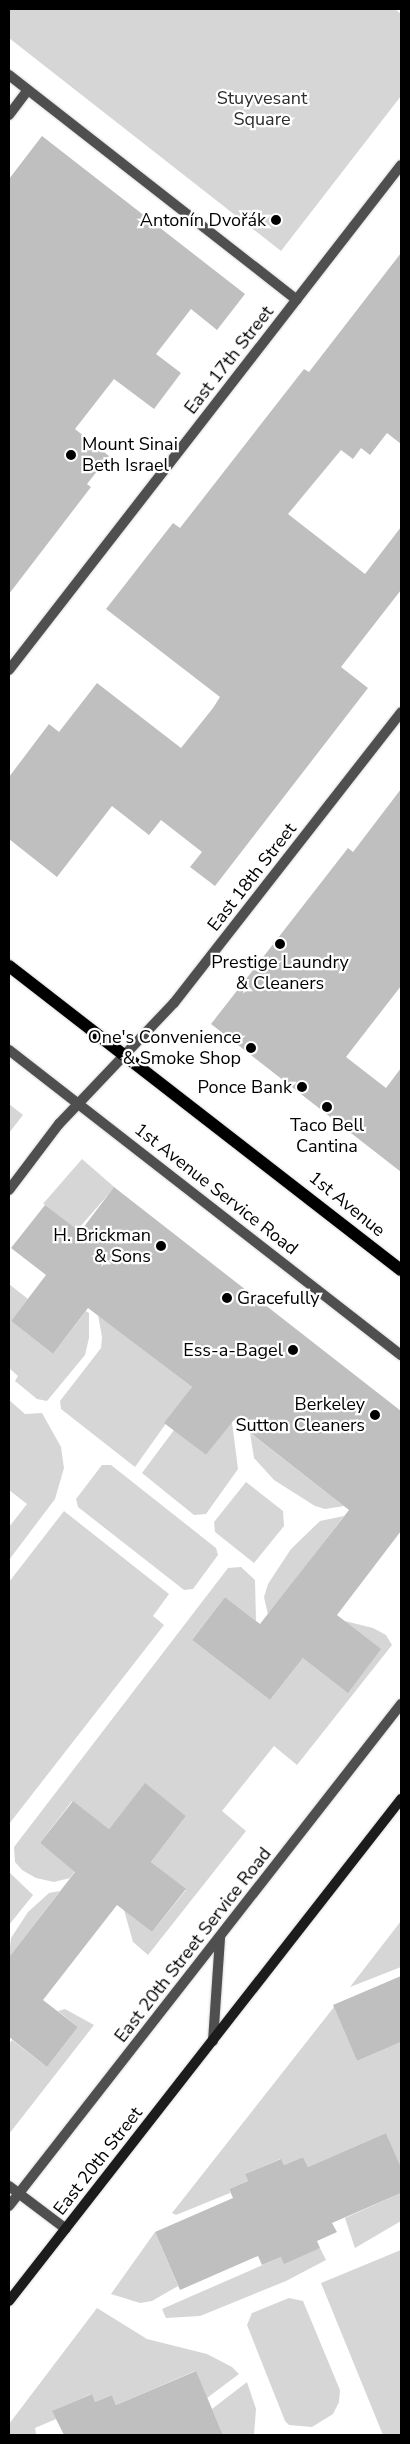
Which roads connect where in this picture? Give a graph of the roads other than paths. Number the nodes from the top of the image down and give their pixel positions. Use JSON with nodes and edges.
{"nodes":[{"id":1,"x":9,"y":75,"type":"edge"},
{"id":2,"x":28,"y":90,"type":"junction"},
{"id":3,"x":9,"y":115,"type":"edge"},
{"id":4,"x":401,"y":165,"type":"edge"},
{"id":5,"x":297,"y":300,"type":"junction"},
{"id":6,"x":9,"y":670,"type":"edge"},
{"id":7,"x":401,"y":712,"type":"edge"},
{"id":8,"x":9,"y":966,"type":"edge"},
{"id":9,"x":14,"y":974,"type":"edge"},
{"id":10,"x":9,"y":1050,"type":"edge"},
{"id":11,"x":125,"y":1057,"type":"junction"},
{"id":12,"x":79,"y":1103,"type":"junction"},
{"id":13,"x":9,"y":1190,"type":"edge"},
{"id":14,"x":400,"y":1267,"type":"edge"},
{"id":15,"x":401,"y":1355,"type":"edge"},
{"id":16,"x":401,"y":1704,"type":"edge"},
{"id":17,"x":401,"y":1799,"type":"edge"},
{"id":18,"x":220,"y":1937,"type":"junction"},
{"id":19,"x":212,"y":2041,"type":"junction"},
{"id":20,"x":9,"y":2186,"type":"edge"},
{"id":21,"x":19,"y":2193,"type":"junction"},
{"id":22,"x":9,"y":2206,"type":"edge"},
{"id":23,"x":66,"y":2229,"type":"junction"},
{"id":24,"x":9,"y":2301,"type":"edge"}],
"edges":[{"from":1,"to":2,"type":"street"},
{"from":2,"to":3,"type":"street"},
{"from":2,"to":5,"type":"street"},
{"from":4,"to":5,"type":"street","name":"East 17th Street"},
{"from":5,"to":6,"type":"street","name":"East 17th Street"},
{"from":7,"to":11,"type":"street","name":"East 18th Street"},
{"from":8,"to":9,"type":"main road","name":"1st Avenue"},
{"from":9,"to":11,"type":"main road","name":"1st Avenue"},
{"from":10,"to":12,"type":"street","name":"1st Avenue Service Road"},
{"from":11,"to":12,"type":"street","name":"East 18th Street"},
{"from":11,"to":14,"type":"main road","name":"1st Avenue"},
{"from":12,"to":13,"type":"street","name":"East 18th Street"},
{"from":12,"to":15,"type":"street","name":"1st Avenue Service Road"},
{"from":16,"to":18,"type":"street","name":"East 20th Street Service Road"},
{"from":17,"to":19,"type":"street","name":"East 20th Street"},
{"from":18,"to":19,"type":"street"},
{"from":18,"to":21,"type":"street","name":"East 20th Street Service Road"},
{"from":19,"to":23,"type":"street","name":"East 20th Street"},
{"from":20,"to":21,"type":"street"},
{"from":21,"to":22,"type":"street","name":"East 20th Street Service Road"},
{"from":21,"to":23,"type":"street"},
{"from":23,"to":24,"type":"street","name":"East 20th Street"}]}
